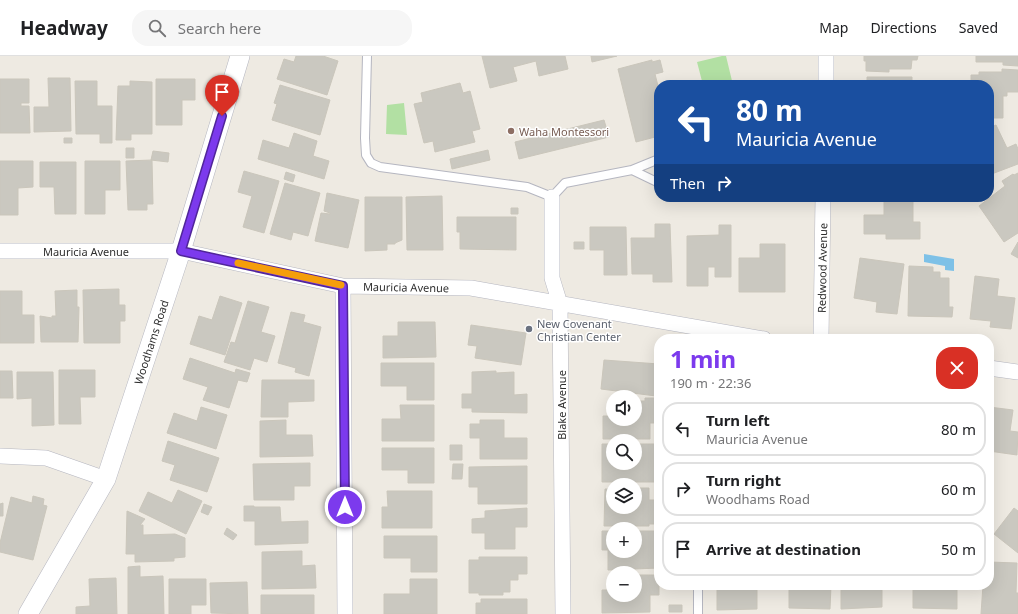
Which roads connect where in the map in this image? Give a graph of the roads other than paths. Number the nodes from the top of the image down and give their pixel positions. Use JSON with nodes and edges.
{"nodes":[{"id":1,"x":240,"y":56,"type":"edge"},
{"id":2,"x":367,"y":56,"type":"edge"},
{"id":3,"x":826,"y":56,"type":"edge"},
{"id":4,"x":826,"y":80,"type":"edge"},
{"id":5,"x":654,"y":161,"type":"edge"},
{"id":6,"x":632,"y":170,"type":"junction"},
{"id":7,"x":654,"y":181,"type":"edge"},
{"id":8,"x":552,"y":197,"type":"junction"},
{"id":9,"x":823,"y":202,"type":"edge"},
{"id":10,"x":0,"y":251,"type":"edge"},
{"id":11,"x":181,"y":251,"type":"junction"},
{"id":12,"x":343,"y":286,"type":"junction"},
{"id":13,"x":560,"y":304,"type":"junction"},
{"id":14,"x":701,"y":334,"type":"edge"},
{"id":15,"x":821,"y":334,"type":"edge"},
{"id":16,"x":994,"y":369,"type":"edge"},
{"id":17,"x":1018,"y":372,"type":"edge"},
{"id":18,"x":0,"y":456,"type":"edge"},
{"id":19,"x":106,"y":479,"type":"junction"},
{"id":20,"x":698,"y":590,"type":"edge"},
{"id":21,"x":28,"y":614,"type":"edge"},
{"id":22,"x":345,"y":614,"type":"edge"},
{"id":23,"x":563,"y":614,"type":"edge"},
{"id":24,"x":698,"y":614,"type":"edge"}],
"edges":[{"from":1,"to":11,"type":"street","name":"Woodhams Road"},
{"from":2,"to":8,"type":"lane"},
{"from":3,"to":4,"type":"street"},
{"from":5,"to":6,"type":"lane"},
{"from":6,"to":7,"type":"lane"},
{"from":6,"to":8,"type":"lane"},
{"from":8,"to":13,"type":"street","name":"Blake Avenue"},
{"from":9,"to":15,"type":"street","name":"Redwood Avenue"},
{"from":10,"to":11,"type":"street","name":"Mauricia Avenue"},
{"from":11,"to":12,"type":"street","name":"Mauricia Avenue"},
{"from":11,"to":19,"type":"street","name":"Woodhams Road"},
{"from":12,"to":13,"type":"street","name":"Mauricia Avenue"},
{"from":12,"to":22,"type":"street"},
{"from":13,"to":14,"type":"street","name":"Mauricia Avenue"},
{"from":13,"to":23,"type":"street","name":"Blake Avenue"},
{"from":16,"to":17,"type":"street"},
{"from":18,"to":19,"type":"street"},
{"from":19,"to":21,"type":"street","name":"Woodhams Road"},
{"from":20,"to":24,"type":"lane"}]}
